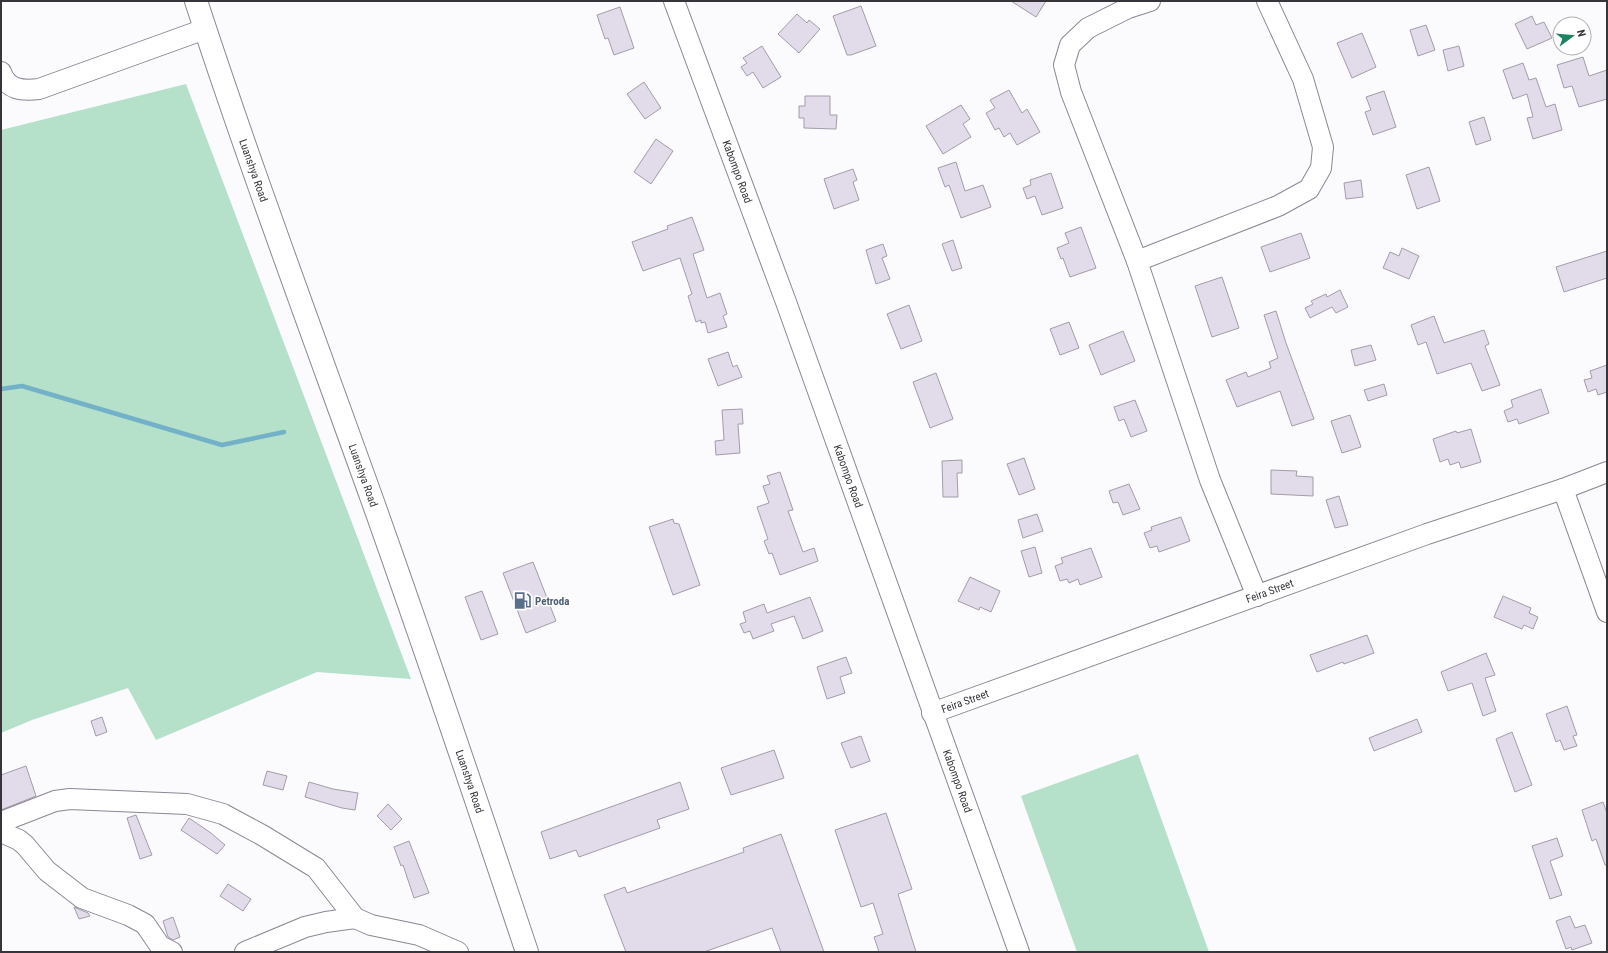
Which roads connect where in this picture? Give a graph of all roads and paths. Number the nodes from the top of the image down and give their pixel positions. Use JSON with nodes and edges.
{"nodes":[{"id":1,"x":196,"y":1,"type":"edge"},
{"id":2,"x":674,"y":1,"type":"edge"},
{"id":3,"x":1150,"y":1,"type":"edge"},
{"id":4,"x":1267,"y":1,"type":"edge"},
{"id":5,"x":205,"y":29,"type":"junction"},
{"id":6,"x":1,"y":72,"type":"edge"},
{"id":7,"x":1137,"y":261,"type":"junction"},
{"id":8,"x":1607,"y":472,"type":"edge"},
{"id":9,"x":1563,"y":488,"type":"junction"},
{"id":10,"x":1257,"y":596,"type":"junction"},
{"id":11,"x":1607,"y":612,"type":"edge"},
{"id":12,"x":932,"y":713,"type":"junction"},
{"id":13,"x":1,"y":822,"type":"edge"},
{"id":14,"x":1,"y":832,"type":"edge"},
{"id":15,"x":355,"y":918,"type":"junction"},
{"id":16,"x":172,"y":952,"type":"edge"},
{"id":17,"x":245,"y":952,"type":"edge"},
{"id":18,"x":458,"y":952,"type":"edge"},
{"id":19,"x":527,"y":952,"type":"edge"},
{"id":20,"x":1019,"y":952,"type":"edge"}],
"edges":[{"from":1,"to":5,"type":"highway","name":"Luanshya Road"},
{"from":2,"to":12,"type":"street","name":"Kabompo Road"},
{"from":3,"to":7,"type":"street"},
{"from":4,"to":7,"type":"street"},
{"from":5,"to":6,"type":"street"},
{"from":5,"to":19,"type":"highway","name":"Luanshya Road"},
{"from":7,"to":10,"type":"street"},
{"from":8,"to":9,"type":"street","name":"Feira Street"},
{"from":9,"to":10,"type":"street","name":"Feira Street"},
{"from":9,"to":11,"type":"street"},
{"from":10,"to":12,"type":"street","name":"Feira Street"},
{"from":12,"to":20,"type":"street","name":"Kabompo Road"},
{"from":13,"to":15,"type":"street"},
{"from":14,"to":16,"type":"street"},
{"from":15,"to":17,"type":"street"},
{"from":15,"to":18,"type":"street"}]}
